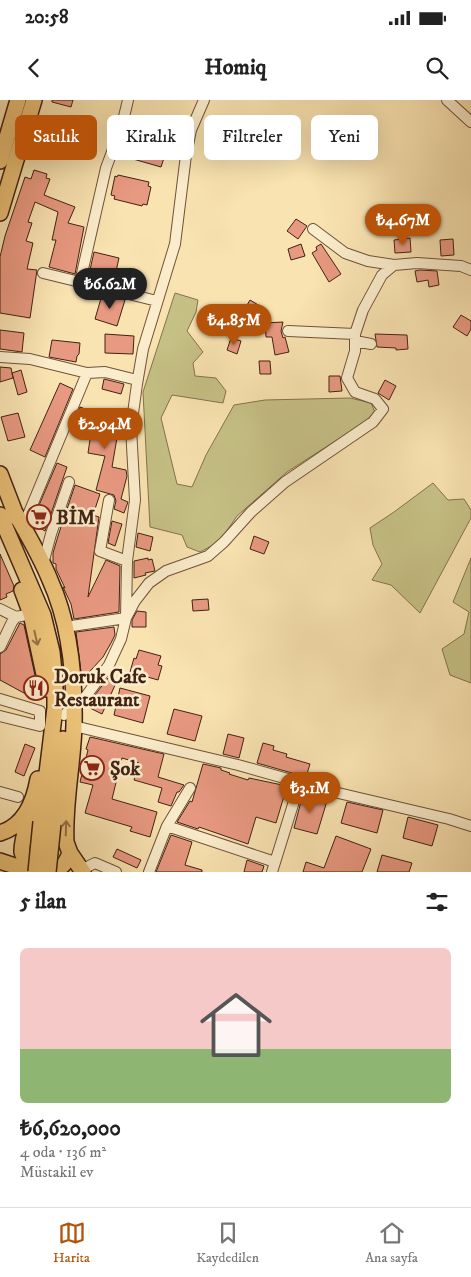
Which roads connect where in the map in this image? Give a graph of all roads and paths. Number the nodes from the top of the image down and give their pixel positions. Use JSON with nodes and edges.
{"nodes":[{"id":1,"x":18,"y":100,"type":"edge"},
{"id":2,"x":34,"y":100,"type":"edge"},
{"id":3,"x":128,"y":100,"type":"edge"},
{"id":4,"x":204,"y":100,"type":"edge"},
{"id":5,"x":447,"y":100,"type":"edge"},
{"id":6,"x":471,"y":122,"type":"edge"},
{"id":7,"x":0,"y":161,"type":"edge"},
{"id":8,"x":0,"y":212,"type":"edge"},
{"id":9,"x":313,"y":229,"type":"dead end"},
{"id":10,"x":394,"y":264,"type":"junction"},
{"id":11,"x":471,"y":270,"type":"edge"},
{"id":12,"x":43,"y":273,"type":"dead end"},
{"id":13,"x":80,"y":282,"type":"junction"},
{"id":14,"x":157,"y":301,"type":"junction"},
{"id":15,"x":288,"y":331,"type":"dead end"},
{"id":16,"x":355,"y":338,"type":"junction"},
{"id":17,"x":371,"y":344,"type":"dead end"},
{"id":18,"x":0,"y":357,"type":"edge"},
{"id":19,"x":87,"y":373,"type":"junction"},
{"id":20,"x":137,"y":380,"type":"junction"},
{"id":21,"x":0,"y":474,"type":"edge"},
{"id":22,"x":69,"y":482,"type":"dead end"},
{"id":23,"x":109,"y":500,"type":"dead end"},
{"id":24,"x":6,"y":512,"type":"edge"},
{"id":25,"x":23,"y":527,"type":"junction"},
{"id":26,"x":11,"y":541,"type":"junction"},
{"id":27,"x":127,"y":561,"type":"junction"},
{"id":28,"x":43,"y":564,"type":"junction"},
{"id":29,"x":0,"y":609,"type":"edge"},
{"id":30,"x":24,"y":616,"type":"junction"},
{"id":31,"x":126,"y":618,"type":"junction"},
{"id":32,"x":64,"y":627,"type":"junction"},
{"id":33,"x":0,"y":647,"type":"edge"},
{"id":34,"x":0,"y":699,"type":"edge"},
{"id":35,"x":0,"y":716,"type":"edge"},
{"id":36,"x":70,"y":716,"type":"junction"},
{"id":37,"x":300,"y":782,"type":"junction"},
{"id":38,"x":190,"y":788,"type":"dead end"},
{"id":39,"x":0,"y":792,"type":"edge"},
{"id":40,"x":35,"y":796,"type":"junction"},
{"id":41,"x":18,"y":797,"type":"dead end"},
{"id":42,"x":47,"y":823,"type":"junction"},
{"id":43,"x":167,"y":826,"type":"junction"},
{"id":44,"x":471,"y":826,"type":"edge"},
{"id":45,"x":0,"y":833,"type":"edge"},
{"id":46,"x":70,"y":853,"type":"junction"},
{"id":47,"x":0,"y":861,"type":"edge"},
{"id":48,"x":273,"y":867,"type":"edge"},
{"id":49,"x":82,"y":871,"type":"edge"},
{"id":50,"x":34,"y":872,"type":"edge"},
{"id":51,"x":48,"y":872,"type":"edge"},
{"id":52,"x":116,"y":872,"type":"edge"},
{"id":53,"x":149,"y":872,"type":"edge"}],
"edges":[{"from":1,"to":7,"type":"highway"},
{"from":2,"to":8,"type":"highway"},
{"from":3,"to":13,"type":"street"},
{"from":4,"to":14,"type":"street"},
{"from":5,"to":6,"type":"street"},
{"from":9,"to":10,"type":"street"},
{"from":10,"to":11,"type":"street"},
{"from":10,"to":16,"type":"street"},
{"from":12,"to":13,"type":"street"},
{"from":13,"to":14,"type":"street"},
{"from":14,"to":20,"type":"street"},
{"from":15,"to":16,"type":"street"},
{"from":16,"to":17,"type":"street"},
{"from":16,"to":31,"type":"street"},
{"from":18,"to":19,"type":"street"},
{"from":19,"to":20,"type":"street"},
{"from":19,"to":25,"type":"street"},
{"from":20,"to":27,"type":"street"},
{"from":21,"to":24,"type":"highway"},
{"from":22,"to":28,"type":"street"},
{"from":23,"to":27,"type":"street"},
{"from":24,"to":25,"type":"highway"},
{"from":24,"to":26,"type":"highway"},
{"from":24,"to":36,"type":"highway"},
{"from":25,"to":28,"type":"highway"},
{"from":26,"to":30,"type":"highway"},
{"from":26,"to":42,"type":"highway"},
{"from":27,"to":31,"type":"street"},
{"from":28,"to":32,"type":"highway"},
{"from":29,"to":30,"type":"street"},
{"from":30,"to":33,"type":"street"},
{"from":30,"to":40,"type":"highway","one_way":true},
{"from":31,"to":32,"type":"street"},
{"from":31,"to":36,"type":"street"},
{"from":32,"to":36,"type":"highway"},
{"from":34,"to":35,"type":"street"},
{"from":36,"to":37,"type":"street"},
{"from":36,"to":42,"type":"highway"},
{"from":46,"to":36,"type":"highway","one_way":true},
{"from":37,"to":44,"type":"street"},
{"from":37,"to":48,"type":"street"},
{"from":38,"to":43,"type":"street"},
{"from":39,"to":41,"type":"street"},
{"from":40,"to":45,"type":"highway"},
{"from":40,"to":46,"type":"highway"},
{"from":42,"to":50,"type":"highway","bridge":true},
{"from":42,"to":51,"type":"highway","bridge":true},
{"from":43,"to":48,"type":"street"},
{"from":43,"to":53,"type":"street"},
{"from":46,"to":49,"type":"highway"},
{"from":47,"to":50,"type":"highway"},
{"from":49,"to":52,"type":"street"}]}
